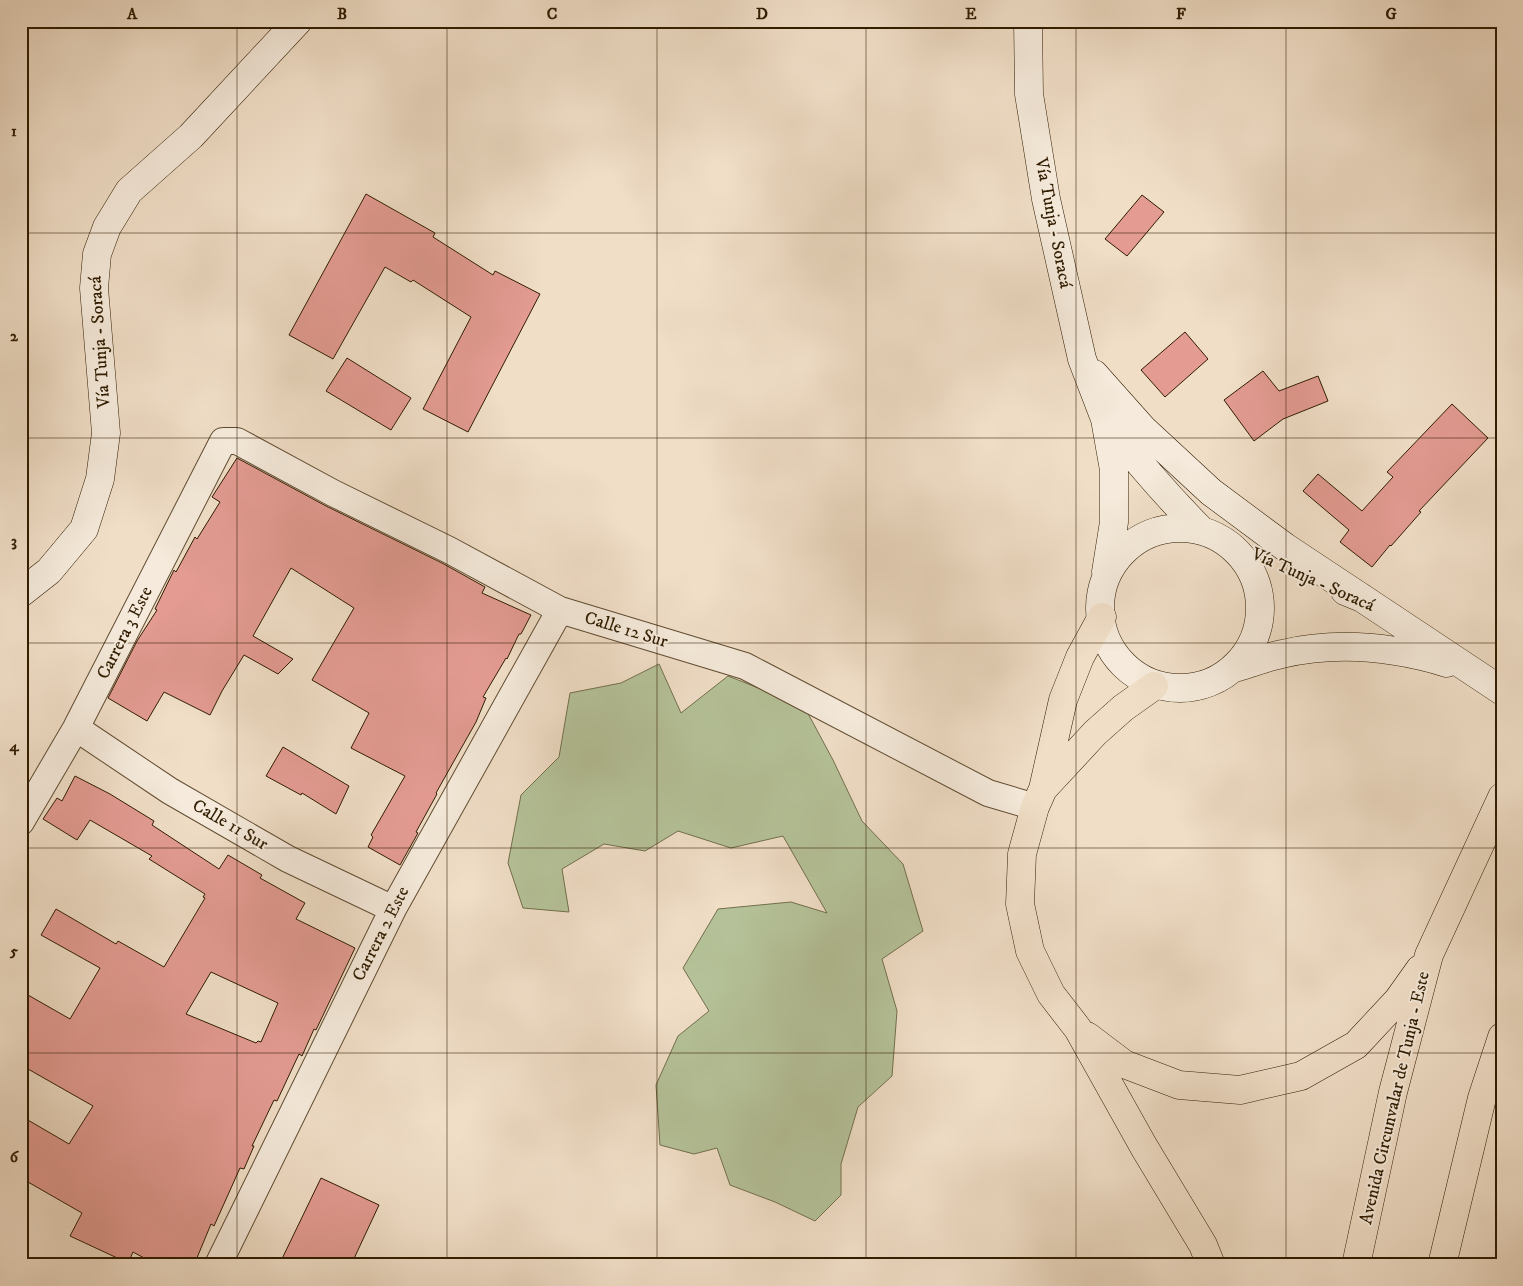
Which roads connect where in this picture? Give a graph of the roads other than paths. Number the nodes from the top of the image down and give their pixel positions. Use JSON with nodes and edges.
{"nodes":[{"id":1,"x":298,"y":21,"type":"edge"},
{"id":2,"x":1028,"y":21,"type":"edge"},
{"id":3,"x":1082,"y":359,"type":"junction"},
{"id":4,"x":1105,"y":420,"type":"junction"},
{"id":5,"x":223,"y":441,"type":"joint"},
{"id":6,"x":1201,"y":530,"type":"junction"},
{"id":7,"x":1230,"y":544,"type":"junction"},
{"id":8,"x":1106,"y":572,"type":"junction"},
{"id":9,"x":21,"y":592,"type":"edge"},
{"id":10,"x":1362,"y":598,"type":"junction"},
{"id":11,"x":560,"y":610,"type":"junction"},
{"id":12,"x":1102,"y":617,"type":"junction"},
{"id":13,"x":1238,"y":667,"type":"junction"},
{"id":14,"x":1469,"y":669,"type":"junction"},
{"id":15,"x":1154,"y":686,"type":"junction"},
{"id":16,"x":1502,"y":690,"type":"edge"},
{"id":17,"x":76,"y":728,"type":"junction"},
{"id":18,"x":1502,"y":797,"type":"edge"},
{"id":19,"x":1039,"y":798,"type":"junction"},
{"id":20,"x":21,"y":822,"type":"edge"},
{"id":21,"x":392,"y":909,"type":"junction"},
{"id":22,"x":1429,"y":955,"type":"junction"},
{"id":23,"x":1078,"y":1029,"type":"junction"},
{"id":24,"x":1502,"y":1037,"type":"edge"},
{"id":25,"x":218,"y":1265,"type":"edge"},
{"id":26,"x":1212,"y":1265,"type":"edge"},
{"id":27,"x":1356,"y":1265,"type":"edge"},
{"id":28,"x":1442,"y":1265,"type":"edge"}],
"edges":[{"from":1,"to":9,"type":"main road","name":"Vía Tunja - Soracá"},
{"from":2,"to":3,"type":"main road","name":"Vía Tunja - Soracá"},
{"from":3,"to":4,"type":"main road","name":"Vía Tunja - Soracá"},
{"from":3,"to":10,"type":"main road"},
{"from":4,"to":6,"type":"main road","name":"Vía Tunja - Soracá"},
{"from":4,"to":8,"type":"main road","name":"Vía Tunja - Soracá"},
{"from":5,"to":11,"type":"street","name":"Calle 12 Sur"},
{"from":5,"to":17,"type":"street","name":"Carrera 3 Este"},
{"from":6,"to":7,"type":"main road"},
{"from":6,"to":8,"type":"main road"},
{"from":7,"to":10,"type":"main road","name":"Vía Tunja - Soracá"},
{"from":7,"to":13,"type":"main road"},
{"from":8,"to":12,"type":"main road"},
{"from":10,"to":14,"type":"main road","name":"Vía Tunja - Soracá"},
{"from":11,"to":19,"type":"street","name":"Calle 12 Sur"},
{"from":11,"to":21,"type":"street","name":"Carrera 2 Este"},
{"from":12,"to":15,"type":"main road"},
{"from":12,"to":19,"type":"highway"},
{"from":13,"to":14,"type":"main road","name":"Vía Tunja - Soracá"},
{"from":13,"to":15,"type":"main road"},
{"from":14,"to":16,"type":"main road","name":"Vía Tunja - Soracá"},
{"from":15,"to":19,"type":"highway"},
{"from":17,"to":20,"type":"street","name":"Carrera 3 Este"},
{"from":17,"to":21,"type":"street","name":"Calle 11 Sur"},
{"from":18,"to":22,"type":"highway","name":"Avenida Circunvalar de Tunja - Este"},
{"from":19,"to":23,"type":"highway"},
{"from":21,"to":25,"type":"street","name":"Carrera 2 Este"},
{"from":22,"to":23,"type":"highway"},
{"from":22,"to":27,"type":"highway","name":"Avenida Circunvalar de Tunja - Este"},
{"from":23,"to":26,"type":"highway"},
{"from":24,"to":28,"type":"highway"}]}
